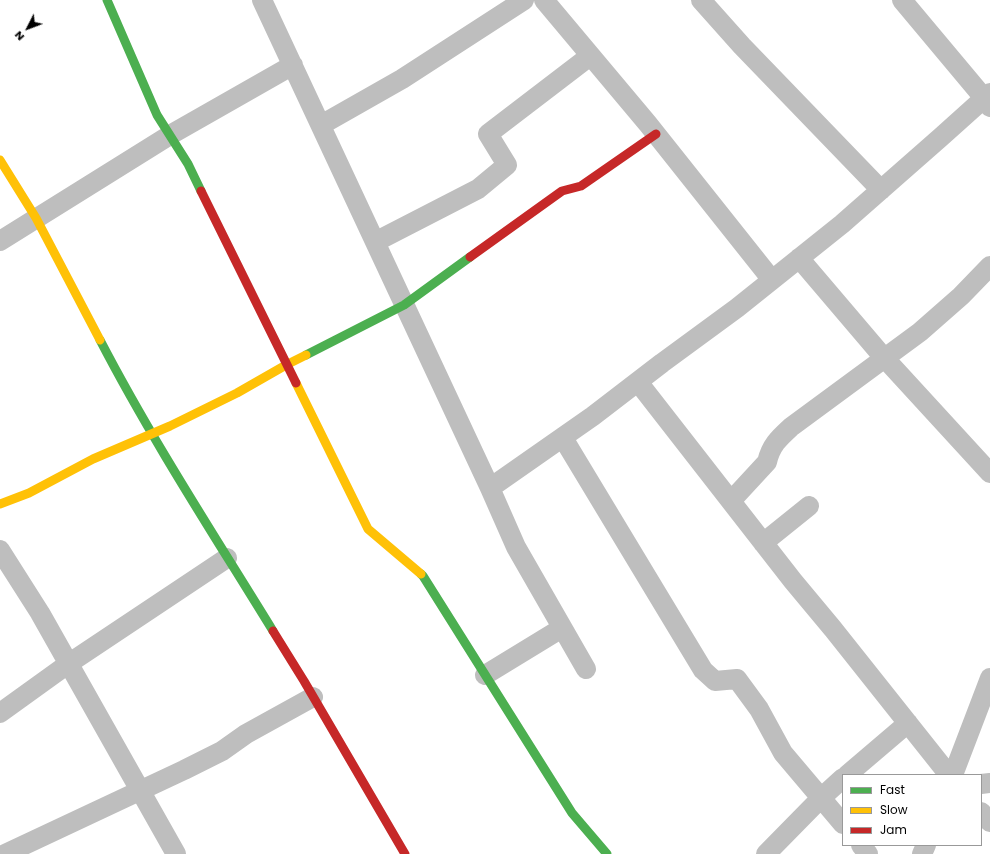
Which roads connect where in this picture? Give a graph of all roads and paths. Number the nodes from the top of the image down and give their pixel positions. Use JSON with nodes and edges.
{"nodes":[{"id":1,"x":107,"y":0,"type":"edge"},
{"id":2,"x":262,"y":0,"type":"edge"},
{"id":3,"x":524,"y":0,"type":"edge"},
{"id":4,"x":544,"y":0,"type":"edge"},
{"id":5,"x":701,"y":0,"type":"edge"},
{"id":6,"x":902,"y":0,"type":"edge"},
{"id":7,"x":590,"y":56,"type":"junction"},
{"id":8,"x":293,"y":66,"type":"junction"},
{"id":9,"x":988,"y":99,"type":"edge"},
{"id":10,"x":321,"y":125,"type":"junction"},
{"id":11,"x":656,"y":134,"type":"junction"},
{"id":12,"x":170,"y":135,"type":"junction"},
{"id":13,"x":0,"y":160,"type":"edge"},
{"id":14,"x":881,"y":190,"type":"junction"},
{"id":15,"x":36,"y":218,"type":"junction"},
{"id":16,"x":0,"y":241,"type":"edge"},
{"id":17,"x":375,"y":242,"type":"junction"},
{"id":18,"x":799,"y":258,"type":"junction"},
{"id":19,"x":990,"y":266,"type":"edge"},
{"id":20,"x":772,"y":280,"type":"junction"},
{"id":21,"x":404,"y":305,"type":"junction"},
{"id":22,"x":884,"y":358,"type":"junction"},
{"id":23,"x":286,"y":366,"type":"junction"},
{"id":24,"x":638,"y":382,"type":"junction"},
{"id":25,"x":152,"y":434,"type":"junction"},
{"id":26,"x":563,"y":438,"type":"junction"},
{"id":27,"x":990,"y":473,"type":"edge"},
{"id":28,"x":490,"y":488,"type":"junction"},
{"id":29,"x":730,"y":501,"type":"junction"},
{"id":30,"x":0,"y":504,"type":"edge"},
{"id":31,"x":809,"y":506,"type":"dead end"},
{"id":32,"x":763,"y":543,"type":"junction"},
{"id":33,"x":0,"y":550,"type":"edge"},
{"id":34,"x":227,"y":558,"type":"junction"},
{"id":35,"x":562,"y":628,"type":"junction"},
{"id":36,"x":68,"y":664,"type":"junction"},
{"id":37,"x":586,"y":669,"type":"dead end"},
{"id":38,"x":485,"y":675,"type":"junction"},
{"id":39,"x":990,"y":678,"type":"edge"},
{"id":40,"x":313,"y":697,"type":"junction"},
{"id":41,"x":0,"y":713,"type":"edge"},
{"id":42,"x":908,"y":723,"type":"junction"},
{"id":43,"x":848,"y":774,"type":"edge"},
{"id":44,"x":948,"y":774,"type":"edge"},
{"id":45,"x":953,"y":774,"type":"edge"},
{"id":46,"x":842,"y":779,"type":"edge"},
{"id":47,"x":140,"y":790,"type":"junction"},
{"id":48,"x":821,"y":798,"type":"junction"},
{"id":49,"x":982,"y":813,"type":"edge"},
{"id":50,"x":990,"y":822,"type":"edge"},
{"id":51,"x":842,"y":823,"type":"edge"},
{"id":52,"x":862,"y":846,"type":"edge"},
{"id":53,"x":5,"y":854,"type":"edge"},
{"id":54,"x":176,"y":854,"type":"edge"},
{"id":55,"x":405,"y":854,"type":"edge"},
{"id":56,"x":607,"y":854,"type":"edge"},
{"id":57,"x":766,"y":854,"type":"edge"},
{"id":58,"x":868,"y":854,"type":"edge"}],
"edges":[{"from":1,"to":12,"type":"street"},
{"from":2,"to":8,"type":"street"},
{"from":3,"to":10,"type":"street"},
{"from":4,"to":7,"type":"street"},
{"from":5,"to":14,"type":"street"},
{"from":6,"to":9,"type":"street"},
{"from":7,"to":11,"type":"street"},
{"from":7,"to":17,"type":"street"},
{"from":8,"to":10,"type":"street"},
{"from":8,"to":12,"type":"street"},
{"from":9,"to":14,"type":"street"},
{"from":10,"to":17,"type":"street"},
{"from":11,"to":20,"type":"street"},
{"from":11,"to":21,"type":"street"},
{"from":12,"to":15,"type":"street"},
{"from":12,"to":23,"type":"street"},
{"from":13,"to":15,"type":"street"},
{"from":14,"to":18,"type":"street"},
{"from":15,"to":16,"type":"street"},
{"from":15,"to":25,"type":"street"},
{"from":17,"to":21,"type":"street"},
{"from":18,"to":20,"type":"street"},
{"from":18,"to":22,"type":"street"},
{"from":19,"to":22,"type":"street"},
{"from":20,"to":24,"type":"street"},
{"from":21,"to":23,"type":"street"},
{"from":21,"to":28,"type":"street"},
{"from":22,"to":27,"type":"street"},
{"from":22,"to":29,"type":"street"},
{"from":23,"to":25,"type":"street"},
{"from":23,"to":38,"type":"street"},
{"from":24,"to":26,"type":"street"},
{"from":24,"to":29,"type":"street"},
{"from":25,"to":30,"type":"street"},
{"from":25,"to":34,"type":"street"},
{"from":26,"to":28,"type":"street"},
{"from":26,"to":48,"type":"street"},
{"from":28,"to":35,"type":"street"},
{"from":29,"to":32,"type":"street"},
{"from":31,"to":32,"type":"street"},
{"from":32,"to":42,"type":"street"},
{"from":33,"to":36,"type":"street"},
{"from":34,"to":36,"type":"street"},
{"from":34,"to":40,"type":"street"},
{"from":35,"to":37,"type":"street"},
{"from":35,"to":38,"type":"street"},
{"from":36,"to":41,"type":"street"},
{"from":36,"to":47,"type":"street"},
{"from":38,"to":56,"type":"street"},
{"from":39,"to":45,"type":"street"},
{"from":40,"to":47,"type":"street"},
{"from":40,"to":55,"type":"street"},
{"from":42,"to":43,"type":"street"},
{"from":42,"to":44,"type":"street"},
{"from":46,"to":48,"type":"street"},
{"from":47,"to":53,"type":"street"},
{"from":47,"to":54,"type":"street"},
{"from":48,"to":51,"type":"street"},
{"from":48,"to":57,"type":"street"},
{"from":49,"to":50,"type":"street"},
{"from":52,"to":58,"type":"street"}]}
